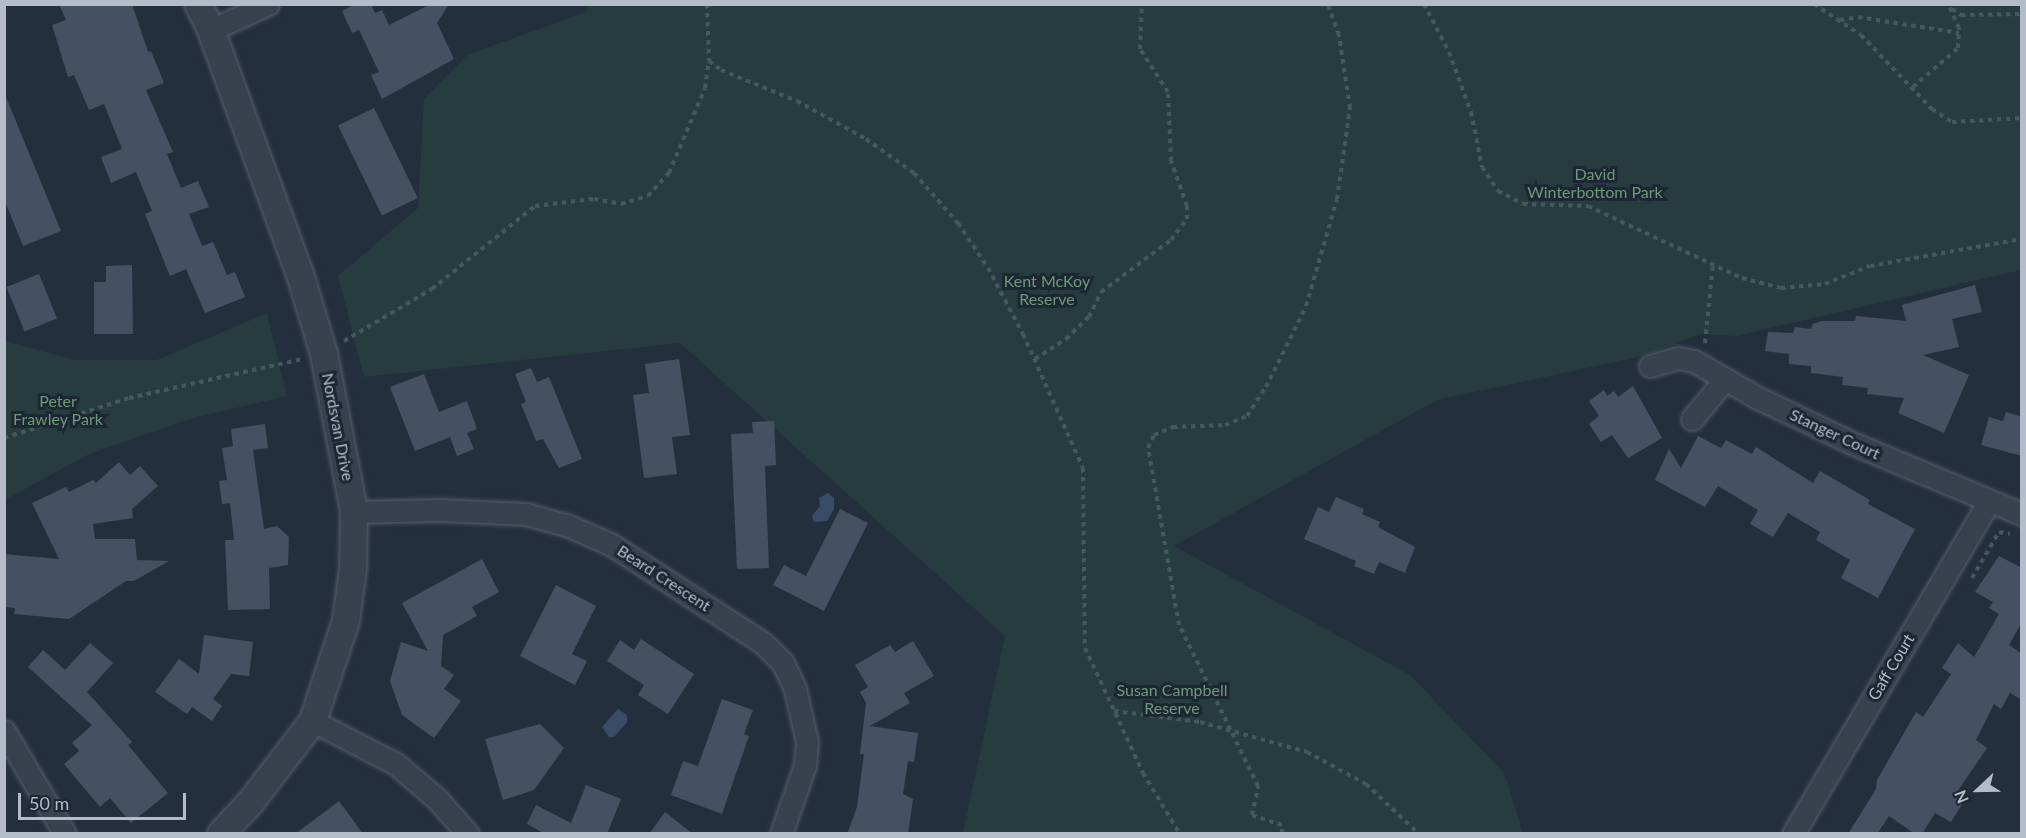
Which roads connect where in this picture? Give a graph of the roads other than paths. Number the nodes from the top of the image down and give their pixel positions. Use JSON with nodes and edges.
{"nodes":[{"id":1,"x":198,"y":4,"type":"edge"},
{"id":2,"x":268,"y":4,"type":"edge"},
{"id":3,"x":211,"y":30,"type":"junction"},
{"id":4,"x":1650,"y":366,"type":"dead end"},
{"id":5,"x":1725,"y":379,"type":"junction"},
{"id":6,"x":1692,"y":419,"type":"dead end"},
{"id":7,"x":1989,"y":501,"type":"junction"},
{"id":8,"x":354,"y":512,"type":"junction"},
{"id":9,"x":2022,"y":514,"type":"edge"},
{"id":10,"x":313,"y":721,"type":"junction"},
{"id":11,"x":4,"y":730,"type":"edge"},
{"id":12,"x":64,"y":834,"type":"edge"},
{"id":13,"x":221,"y":834,"type":"edge"},
{"id":14,"x":468,"y":834,"type":"edge"},
{"id":15,"x":781,"y":834,"type":"edge"},
{"id":16,"x":1793,"y":834,"type":"edge"}],
"edges":[{"from":1,"to":3,"type":"street","name":"Nordsvan Drive"},
{"from":2,"to":3,"type":"street"},
{"from":3,"to":8,"type":"street","name":"Nordsvan Drive"},
{"from":4,"to":5,"type":"street","name":"Stanger Court"},
{"from":5,"to":6,"type":"street"},
{"from":5,"to":7,"type":"street","name":"Stanger Court"},
{"from":7,"to":9,"type":"street","name":"Stanger Court"},
{"from":7,"to":16,"type":"street","name":"Gaff Court"},
{"from":8,"to":10,"type":"street","name":"Nordsvan Drive"},
{"from":8,"to":15,"type":"street","name":"Beard Crescent"},
{"from":10,"to":13,"type":"street","name":"Nordsvan Drive"},
{"from":10,"to":14,"type":"street"},
{"from":11,"to":12,"type":"street"}]}
